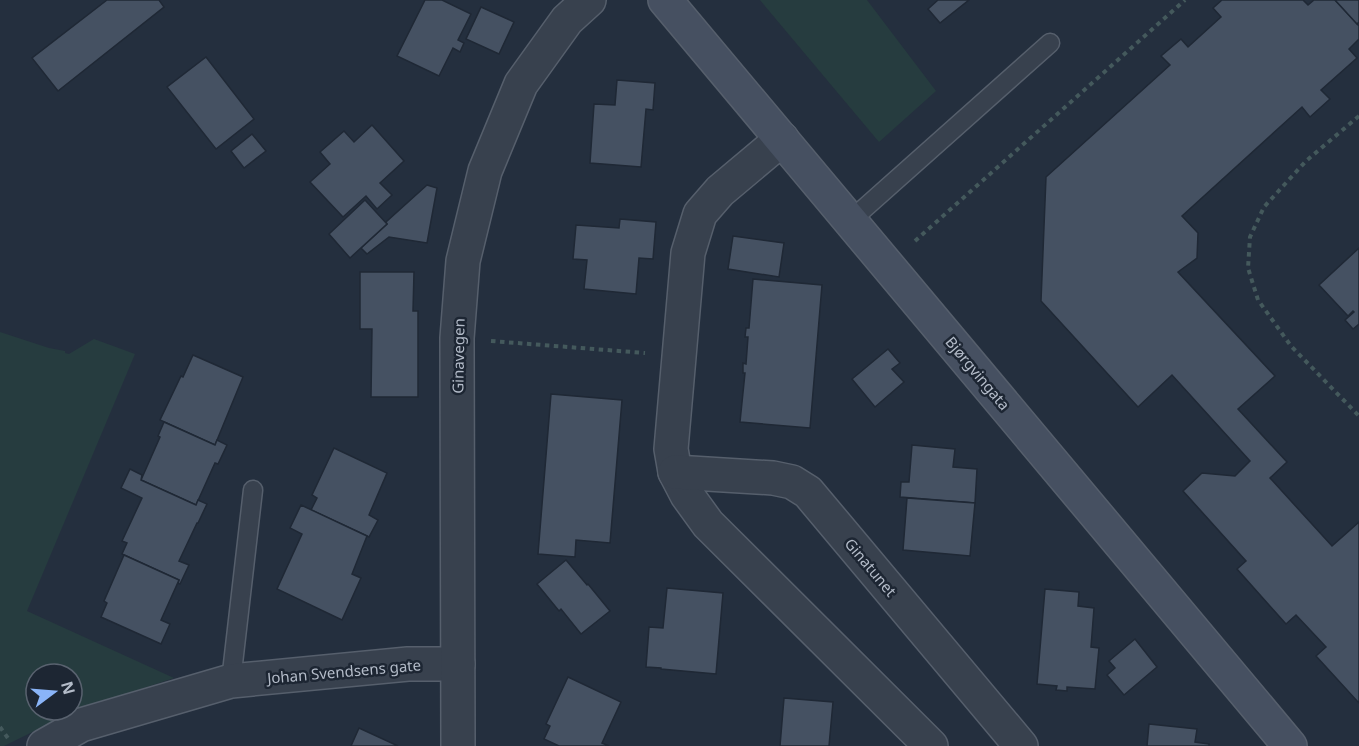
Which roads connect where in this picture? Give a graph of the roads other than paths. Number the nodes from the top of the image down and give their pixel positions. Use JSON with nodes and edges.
{"nodes":[{"id":1,"x":589,"y":0,"type":"edge"},
{"id":2,"x":665,"y":0,"type":"edge"},
{"id":3,"x":1050,"y":43,"type":"dead end"},
{"id":4,"x":782,"y":139,"type":"junction"},
{"id":5,"x":850,"y":221,"type":"junction"},
{"id":6,"x":675,"y":472,"type":"junction"},
{"id":7,"x":253,"y":490,"type":"dead end"},
{"id":8,"x":458,"y":664,"type":"junction"},
{"id":9,"x":231,"y":681,"type":"junction"},
{"id":10,"x":44,"y":746,"type":"edge"},
{"id":11,"x":458,"y":746,"type":"edge"},
{"id":12,"x":931,"y":746,"type":"edge"},
{"id":13,"x":1021,"y":746,"type":"edge"},
{"id":14,"x":1290,"y":746,"type":"edge"}],
"edges":[{"from":1,"to":8,"type":"street","name":"Ginavegen"},
{"from":2,"to":4,"type":"street","name":"Bjørgvingata"},
{"from":3,"to":5,"type":"lane"},
{"from":4,"to":5,"type":"street","name":"Bjørgvingata"},
{"from":4,"to":6,"type":"street"},
{"from":5,"to":14,"type":"street","name":"Bjørgvingata"},
{"from":6,"to":12,"type":"street"},
{"from":6,"to":13,"type":"street","name":"Ginatunet"},
{"from":7,"to":9,"type":"lane"},
{"from":8,"to":9,"type":"street","name":"Johan Svendsens gate"},
{"from":8,"to":11,"type":"street","name":"Ginavegen"},
{"from":9,"to":10,"type":"street","name":"Johan Svendsens gate"}]}
